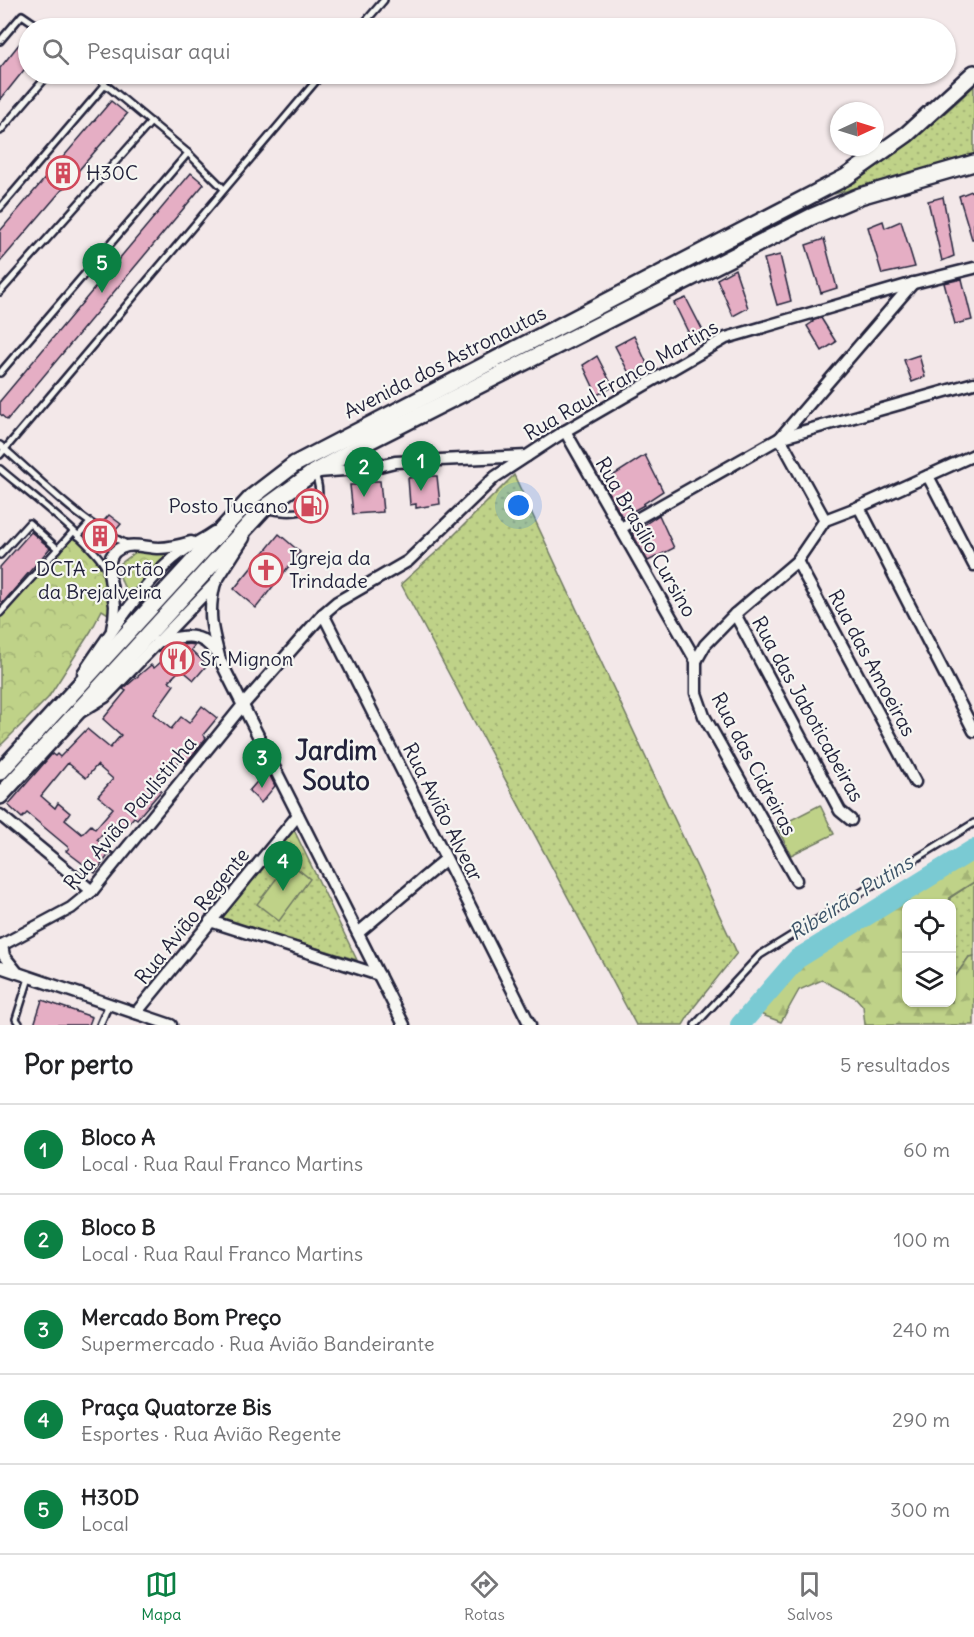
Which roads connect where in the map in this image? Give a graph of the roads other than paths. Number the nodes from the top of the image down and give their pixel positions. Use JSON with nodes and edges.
{"nodes":[{"id":1,"x":384,"y":0,"type":"edge"},
{"id":2,"x":369,"y":18,"type":"edge"},
{"id":3,"x":18,"y":20,"type":"edge"},
{"id":4,"x":0,"y":41,"type":"edge"},
{"id":5,"x":974,"y":73,"type":"edge"},
{"id":6,"x":40,"y":84,"type":"edge"},
{"id":7,"x":313,"y":84,"type":"edge"},
{"id":8,"x":105,"y":85,"type":"joint"},
{"id":9,"x":151,"y":122,"type":"junction"},
{"id":10,"x":0,"y":131,"type":"edge"},
{"id":11,"x":188,"y":153,"type":"junction"},
{"id":12,"x":974,"y":163,"type":"edge"},
{"id":13,"x":224,"y":189,"type":"junction"},
{"id":14,"x":0,"y":208,"type":"edge"},
{"id":15,"x":974,"y":268,"type":"edge"},
{"id":16,"x":914,"y":283,"type":"junction"},
{"id":17,"x":0,"y":292,"type":"edge"},
{"id":18,"x":0,"y":373,"type":"edge"},
{"id":19,"x":974,"y":383,"type":"edge"},
{"id":20,"x":565,"y":431,"type":"junction"},
{"id":21,"x":780,"y":438,"type":"junction"},
{"id":22,"x":371,"y":440,"type":"junction"},
{"id":23,"x":2,"y":447,"type":"edge"},
{"id":24,"x":0,"y":455,"type":"edge"},
{"id":25,"x":974,"y":455,"type":"edge"},
{"id":26,"x":527,"y":456,"type":"junction"},
{"id":27,"x":395,"y":462,"type":"junction"},
{"id":28,"x":0,"y":469,"type":"edge"},
{"id":29,"x":314,"y":472,"type":"junction"},
{"id":30,"x":928,"y":476,"type":"junction"},
{"id":31,"x":859,"y":507,"type":"junction"},
{"id":32,"x":263,"y":509,"type":"junction"},
{"id":33,"x":825,"y":520,"type":"junction"},
{"id":34,"x":90,"y":523,"type":"junction"},
{"id":35,"x":621,"y":528,"type":"junction"},
{"id":36,"x":75,"y":534,"type":"junction"},
{"id":37,"x":207,"y":541,"type":"junction"},
{"id":38,"x":129,"y":545,"type":"junction"},
{"id":39,"x":58,"y":549,"type":"junction"},
{"id":40,"x":0,"y":555,"type":"edge"},
{"id":41,"x":222,"y":561,"type":"junction"},
{"id":42,"x":796,"y":561,"type":"junction"},
{"id":43,"x":974,"y":565,"type":"edge"},
{"id":44,"x":109,"y":576,"type":"junction"},
{"id":45,"x":215,"y":583,"type":"junction"},
{"id":46,"x":0,"y":613,"type":"edge"},
{"id":47,"x":323,"y":614,"type":"junction"},
{"id":48,"x":735,"y":614,"type":"junction"},
{"id":49,"x":115,"y":638,"type":"junction"},
{"id":50,"x":157,"y":642,"type":"junction"},
{"id":51,"x":134,"y":658,"type":"junction"},
{"id":52,"x":220,"y":660,"type":"junction"},
{"id":53,"x":696,"y":661,"type":"junction"},
{"id":54,"x":243,"y":705,"type":"junction"},
{"id":55,"x":974,"y":731,"type":"edge"},
{"id":56,"x":0,"y":772,"type":"edge"},
{"id":57,"x":915,"y":782,"type":"dead end"},
{"id":58,"x":0,"y":796,"type":"edge"},
{"id":59,"x":0,"y":815,"type":"edge"},
{"id":60,"x":298,"y":815,"type":"junction"},
{"id":61,"x":851,"y":820,"type":"dead end"},
{"id":62,"x":974,"y":823,"type":"edge"},
{"id":63,"x":446,"y":860,"type":"junction"},
{"id":64,"x":796,"y":880,"type":"dead end"},
{"id":65,"x":92,"y":891,"type":"junction"},
{"id":66,"x":210,"y":921,"type":"junction"},
{"id":67,"x":358,"y":933,"type":"junction"},
{"id":68,"x":1,"y":946,"type":"edge"},
{"id":69,"x":0,"y":967,"type":"edge"},
{"id":70,"x":379,"y":975,"type":"junction"},
{"id":71,"x":25,"y":976,"type":"junction"},
{"id":72,"x":109,"y":1004,"type":"junction"},
{"id":73,"x":136,"y":1013,"type":"junction"},
{"id":74,"x":20,"y":1025,"type":"edge"},
{"id":75,"x":100,"y":1025,"type":"edge"},
{"id":76,"x":171,"y":1025,"type":"edge"},
{"id":77,"x":404,"y":1025,"type":"edge"},
{"id":78,"x":530,"y":1025,"type":"edge"},
{"id":79,"x":695,"y":1025,"type":"edge"}],
"edges":[{"from":1,"to":2,"type":"lane"},
{"from":3,"to":4,"type":"lane"},
{"from":5,"to":37,"type":"main road","name":"Avenida dos Astronautas"},
{"from":6,"to":10,"type":"lane"},
{"from":7,"to":13,"type":"lane"},
{"from":8,"to":9,"type":"lane"},
{"from":8,"to":14,"type":"lane"},
{"from":9,"to":11,"type":"lane"},
{"from":9,"to":17,"type":"lane"},
{"from":11,"to":13,"type":"lane"},
{"from":11,"to":18,"type":"lane"},
{"from":12,"to":22,"type":"main road","name":"Avenida dos Astronautas"},
{"from":13,"to":23,"type":"lane"},
{"from":15,"to":16,"type":"street","name":"Rua Raul Franco Martins"},
{"from":16,"to":20,"type":"street","name":"Rua Raul Franco Martins"},
{"from":16,"to":21,"type":"street"},
{"from":19,"to":21,"type":"street"},
{"from":20,"to":26,"type":"street","name":"Rua Raul Franco Martins"},
{"from":20,"to":35,"type":"street","name":"Rua Brasílio Cursino"},
{"from":21,"to":33,"type":"street"},
{"from":21,"to":35,"type":"street"},
{"from":22,"to":27,"type":"street"},
{"from":22,"to":29,"type":"main road","name":"Avenida dos Astronautas"},
{"from":23,"to":24,"type":"lane"},
{"from":23,"to":34,"type":"lane"},
{"from":25,"to":30,"type":"street"},
{"from":26,"to":27,"type":"street","name":"Rua Raul Franco Martins"},
{"from":26,"to":47,"type":"street","name":"Rua Avião Paulistinha"},
{"from":27,"to":29,"type":"street","name":"Rua Raul Franco Martins"},
{"from":28,"to":36,"type":"lane"},
{"from":29,"to":32,"type":"main road","name":"Avenida dos Astronautas"},
{"from":29,"to":32,"type":"lane"},
{"from":30,"to":31,"type":"street"},
{"from":30,"to":43,"type":"street"},
{"from":31,"to":33,"type":"street"},
{"from":31,"to":55,"type":"street"},
{"from":32,"to":41,"type":"main road","name":"Avenida dos Astronautas"},
{"from":33,"to":42,"type":"street"},
{"from":34,"to":36,"type":"lane"},
{"from":34,"to":38,"type":"lane"},
{"from":35,"to":53,"type":"street","name":"Rua Brasílio Cursino"},
{"from":36,"to":39,"type":"lane"},
{"from":36,"to":44,"type":"lane"},
{"from":37,"to":38,"type":"street"},
{"from":37,"to":41,"type":"street"},
{"from":37,"to":49,"type":"main road","name":"Avenida dos Astronautas"},
{"from":38,"to":44,"type":"street"},
{"from":39,"to":40,"type":"lane"},
{"from":39,"to":46,"type":"lane"},
{"from":41,"to":45,"type":"street"},
{"from":41,"to":51,"type":"main road","name":"Avenida dos Astronautas"},
{"from":42,"to":48,"type":"street"},
{"from":42,"to":57,"type":"street","name":"Rua das Amoeiras"},
{"from":44,"to":49,"type":"street"},
{"from":45,"to":50,"type":"street"},
{"from":45,"to":52,"type":"street"},
{"from":47,"to":54,"type":"street","name":"Rua Avião Paulistinha"},
{"from":47,"to":63,"type":"street","name":"Rua Avião Alvear"},
{"from":48,"to":53,"type":"street"},
{"from":48,"to":61,"type":"street","name":"Rua das Jaboticabeiras"},
{"from":49,"to":51,"type":"street"},
{"from":49,"to":56,"type":"main road","name":"Avenida dos Astronautas"},
{"from":50,"to":51,"type":"street"},
{"from":50,"to":52,"type":"street"},
{"from":51,"to":58,"type":"main road","name":"Avenida dos Astronautas"},
{"from":52,"to":54,"type":"street"},
{"from":53,"to":64,"type":"street","name":"Rua das Cidreiras"},
{"from":54,"to":60,"type":"street"},
{"from":54,"to":65,"type":"street","name":"Rua Avião Paulistinha"},
{"from":59,"to":65,"type":"street"},
{"from":60,"to":66,"type":"street","name":"Rua Avião Regente"},
{"from":60,"to":67,"type":"street"},
{"from":62,"to":79,"type":"lane"},
{"from":63,"to":67,"type":"street"},
{"from":63,"to":78,"type":"street","name":"Rua Avião Alvear"},
{"from":65,"to":68,"type":"street","name":"Rua Avião Paulistinha"},
{"from":66,"to":70,"type":"street"},
{"from":66,"to":73,"type":"street","name":"Rua Avião Regente"},
{"from":67,"to":70,"type":"street"},
{"from":68,"to":71,"type":"street"},
{"from":69,"to":71,"type":"street"},
{"from":70,"to":77,"type":"street"},
{"from":71,"to":72,"type":"street"},
{"from":71,"to":74,"type":"lane"},
{"from":72,"to":73,"type":"street"},
{"from":72,"to":75,"type":"lane"},
{"from":73,"to":76,"type":"street"}]}
